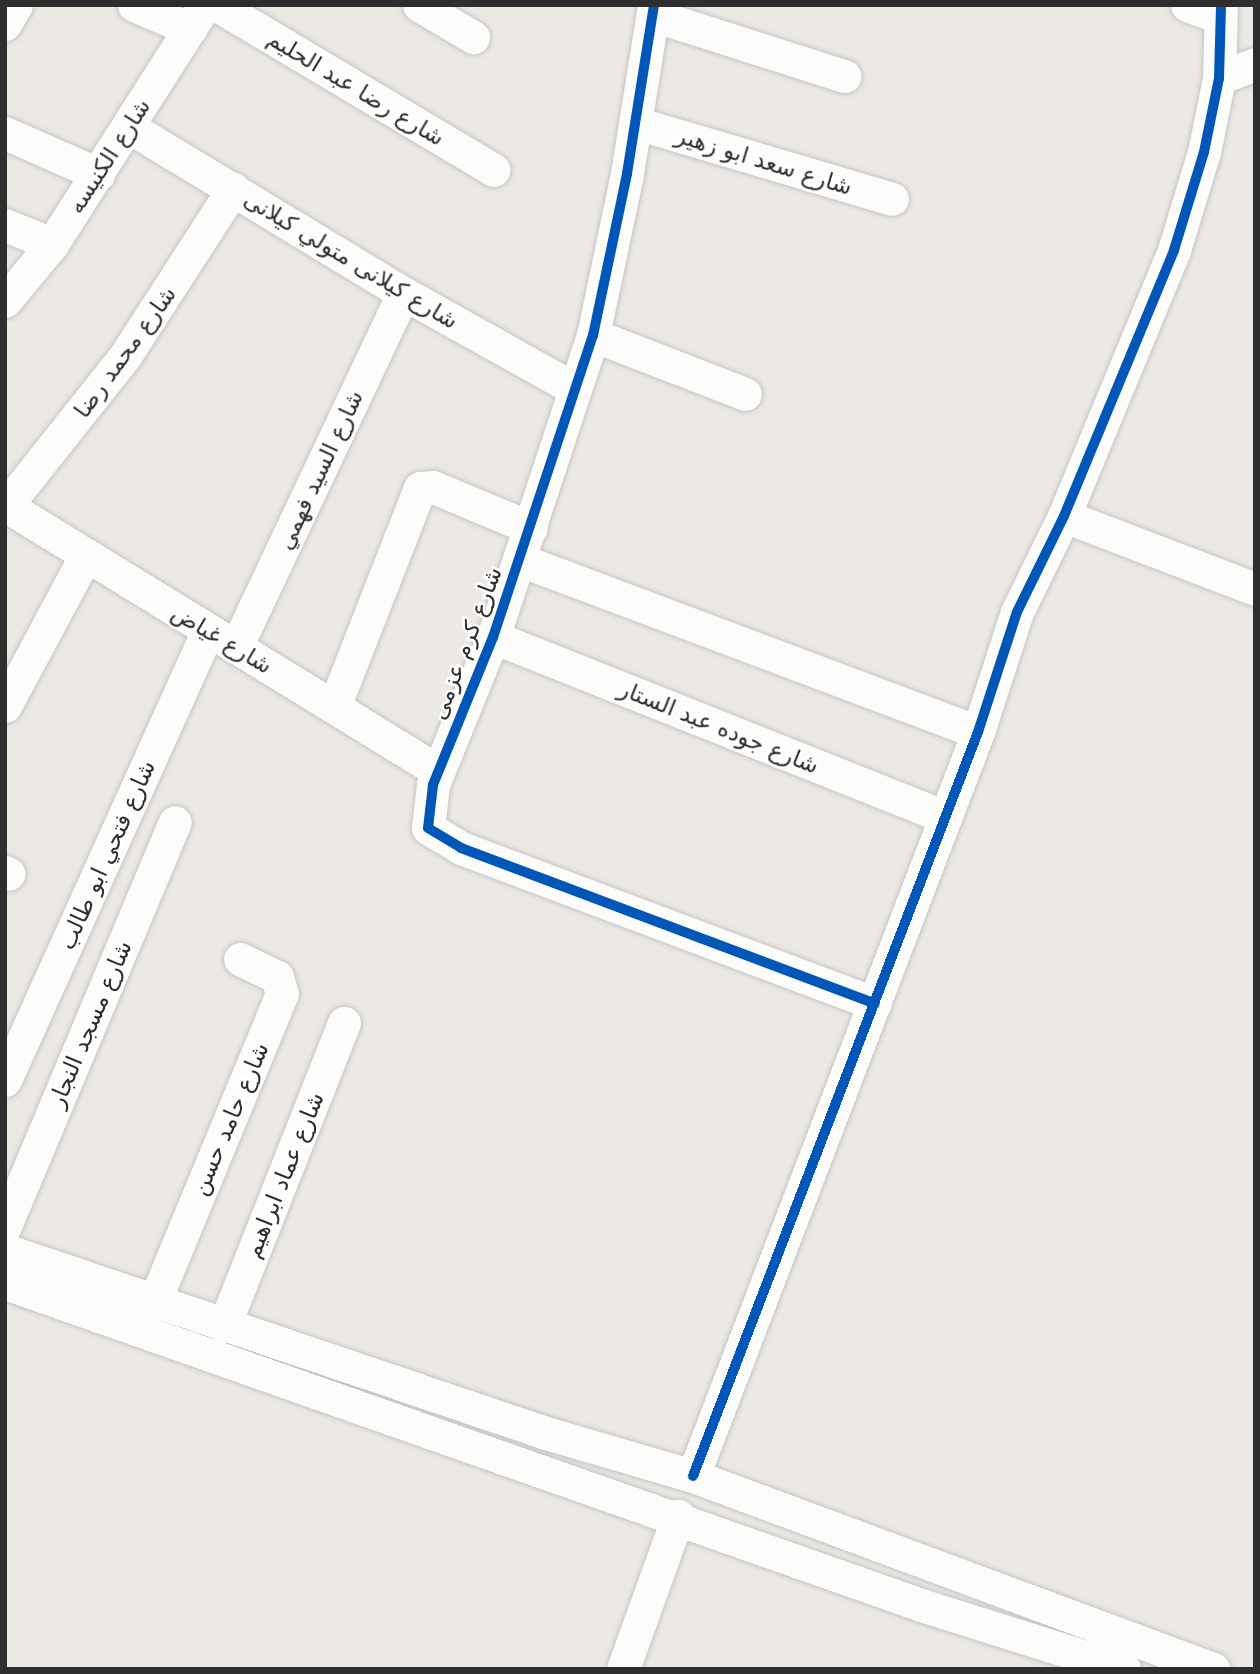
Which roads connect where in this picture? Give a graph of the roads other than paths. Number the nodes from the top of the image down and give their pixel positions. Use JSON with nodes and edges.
{"nodes":[{"id":1,"x":16,"y":5,"type":"edge"},
{"id":2,"x":134,"y":5,"type":"edge"},
{"id":3,"x":218,"y":5,"type":"edge"},
{"id":4,"x":419,"y":5,"type":"edge"},
{"id":5,"x":1187,"y":5,"type":"edge"},
{"id":6,"x":653,"y":10,"type":"edge"},
{"id":7,"x":1220,"y":11,"type":"edge"},
{"id":8,"x":198,"y":17,"type":"edge"},
{"id":9,"x":5,"y":24,"type":"edge"},
{"id":10,"x":473,"y":37,"type":"dead end"},
{"id":11,"x":1255,"y":64,"type":"edge"},
{"id":12,"x":844,"y":76,"type":"dead end"},
{"id":13,"x":1219,"y":78,"type":"junction"},
{"id":14,"x":636,"y":123,"type":"junction"},
{"id":15,"x":129,"y":127,"type":"junction"},
{"id":16,"x":5,"y":133,"type":"edge"},
{"id":17,"x":494,"y":170,"type":"dead end"},
{"id":18,"x":98,"y":174,"type":"junction"},
{"id":19,"x":233,"y":189,"type":"junction"},
{"id":20,"x":892,"y":199,"type":"dead end"},
{"id":21,"x":5,"y":225,"type":"edge"},
{"id":22,"x":52,"y":244,"type":"junction"},
{"id":23,"x":403,"y":293,"type":"junction"},
{"id":24,"x":5,"y":301,"type":"edge"},
{"id":25,"x":593,"y":335,"type":"junction"},
{"id":26,"x":575,"y":389,"type":"junction"},
{"id":27,"x":745,"y":394,"type":"dead end"},
{"id":28,"x":5,"y":506,"type":"edge"},
{"id":29,"x":1065,"y":516,"type":"junction"},
{"id":30,"x":531,"y":528,"type":"junction"},
{"id":31,"x":85,"y":557,"type":"junction"},
{"id":32,"x":520,"y":560,"type":"junction"},
{"id":33,"x":1255,"y":589,"type":"edge"},
{"id":34,"x":208,"y":630,"type":"junction"},
{"id":35,"x":493,"y":637,"type":"junction"},
{"id":36,"x":236,"y":647,"type":"junction"},
{"id":37,"x":5,"y":706,"type":"edge"},
{"id":38,"x":334,"y":707,"type":"junction"},
{"id":39,"x":978,"y":732,"type":"junction"},
{"id":40,"x":438,"y":771,"type":"junction"},
{"id":41,"x":946,"y":817,"type":"junction"},
{"id":42,"x":175,"y":822,"type":"dead end"},
{"id":43,"x":240,"y":959,"type":"dead end"},
{"id":44,"x":875,"y":1004,"type":"junction"},
{"id":45,"x":344,"y":1023,"type":"dead end"},
{"id":46,"x":5,"y":1080,"type":"edge"},
{"id":47,"x":5,"y":1226,"type":"edge"},
{"id":48,"x":5,"y":1250,"type":"edge"},
{"id":49,"x":5,"y":1283,"type":"edge"},
{"id":50,"x":155,"y":1300,"type":"junction"},
{"id":51,"x":224,"y":1326,"type":"junction"},
{"id":52,"x":645,"y":1462,"type":"junction"},
{"id":53,"x":693,"y":1476,"type":"junction"},
{"id":54,"x":629,"y":1500,"type":"junction"},
{"id":55,"x":678,"y":1516,"type":"junction"},
{"id":56,"x":623,"y":1669,"type":"edge"},
{"id":57,"x":1124,"y":1669,"type":"edge"},
{"id":58,"x":1213,"y":1669,"type":"edge"}],
"edges":[{"from":1,"to":9,"type":"street"},
{"from":2,"to":8,"type":"street"},
{"from":3,"to":17,"type":"street","name":"شارع رضا عبد الحليم"},
{"from":4,"to":10,"type":"street"},
{"from":5,"to":7,"type":"street"},
{"from":6,"to":12,"type":"street"},
{"from":6,"to":14,"type":"street","name":"شارع كرم عزمى"},
{"from":7,"to":13,"type":"street"},
{"from":8,"to":15,"type":"street","name":"شارع الكنيسه"},
{"from":11,"to":13,"type":"street"},
{"from":13,"to":29,"type":"street"},
{"from":14,"to":20,"type":"street","name":"شارع سعد ابو زهير"},
{"from":14,"to":25,"type":"street","name":"شارع كرم عزمى"},
{"from":15,"to":18,"type":"street","name":"شارع الكنيسه"},
{"from":15,"to":19,"type":"street","name":"شارع كيلانى متولي كيلانى"},
{"from":16,"to":18,"type":"street"},
{"from":18,"to":22,"type":"street","name":"شارع الكنيسه"},
{"from":19,"to":23,"type":"street","name":"شارع كيلانى متولي كيلانى"},
{"from":19,"to":28,"type":"street","name":"شارع محمد رضا"},
{"from":21,"to":22,"type":"street"},
{"from":22,"to":24,"type":"street","name":"شارع الكنيسه"},
{"from":23,"to":26,"type":"street","name":"شارع كيلانى متولي كيلانى"},
{"from":23,"to":36,"type":"street","name":"شارع السيد فهمي"},
{"from":25,"to":26,"type":"street","name":"شارع كرم عزمى"},
{"from":25,"to":27,"type":"street"},
{"from":26,"to":30,"type":"street","name":"شارع كرم عزمى"},
{"from":28,"to":31,"type":"street","name":"شارع غياض"},
{"from":29,"to":33,"type":"street"},
{"from":29,"to":39,"type":"street"},
{"from":30,"to":32,"type":"street","name":"شارع كرم عزمى"},
{"from":30,"to":38,"type":"street"},
{"from":31,"to":34,"type":"street","name":"شارع غياض"},
{"from":31,"to":37,"type":"street"},
{"from":32,"to":35,"type":"street","name":"شارع كرم عزمى"},
{"from":32,"to":39,"type":"street"},
{"from":34,"to":36,"type":"street","name":"شارع غياض"},
{"from":34,"to":46,"type":"street","name":"شارع فتحي ابو طالب"},
{"from":35,"to":40,"type":"street","name":"شارع كرم عزمى"},
{"from":35,"to":41,"type":"street","name":"شارع جوده عبد الستار"},
{"from":36,"to":38,"type":"street","name":"شارع غياض"},
{"from":38,"to":40,"type":"street","name":"شارع غياض"},
{"from":39,"to":41,"type":"street"},
{"from":40,"to":44,"type":"street","name":"شارع كرم عزمى"},
{"from":41,"to":44,"type":"street"},
{"from":42,"to":47,"type":"street","name":"شارع مسجد النجار"},
{"from":43,"to":50,"type":"street","name":"شارع حامد حسن"},
{"from":44,"to":53,"type":"street"},
{"from":45,"to":51,"type":"street","name":"شارع عماد ابراهيم"},
{"from":48,"to":50,"type":"street"},
{"from":49,"to":54,"type":"street"},
{"from":50,"to":51,"type":"street"},
{"from":51,"to":52,"type":"street"},
{"from":52,"to":53,"type":"street"},
{"from":52,"to":54,"type":"street"},
{"from":53,"to":58,"type":"street"},
{"from":54,"to":55,"type":"street"},
{"from":55,"to":56,"type":"street"},
{"from":55,"to":57,"type":"street"}]}
